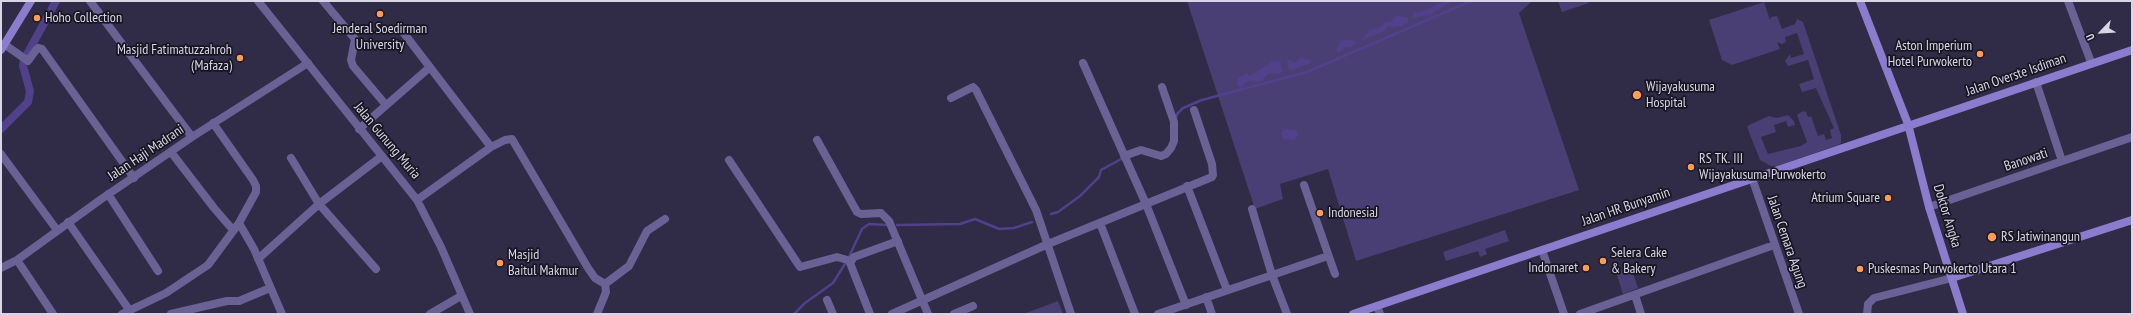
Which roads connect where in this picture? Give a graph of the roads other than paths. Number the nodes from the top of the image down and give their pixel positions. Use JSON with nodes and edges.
{"nodes":[{"id":1,"x":31,"y":1,"type":"edge"},
{"id":2,"x":90,"y":1,"type":"edge"},
{"id":3,"x":258,"y":1,"type":"edge"},
{"id":4,"x":323,"y":1,"type":"edge"},
{"id":5,"x":1860,"y":1,"type":"edge"},
{"id":6,"x":2068,"y":1,"type":"edge"},
{"id":7,"x":403,"y":32,"type":"dead end"},
{"id":8,"x":3,"y":42,"type":"edge"},
{"id":9,"x":2132,"y":50,"type":"edge"},
{"id":10,"x":1083,"y":62,"type":"dead end"},
{"id":11,"x":2091,"y":62,"type":"junction"},
{"id":12,"x":308,"y":63,"type":"junction"},
{"id":13,"x":430,"y":67,"type":"junction"},
{"id":14,"x":2036,"y":82,"type":"junction"},
{"id":15,"x":1162,"y":87,"type":"dead end"},
{"id":16,"x":951,"y":98,"type":"dead end"},
{"id":17,"x":386,"y":105,"type":"junction"},
{"id":18,"x":1194,"y":110,"type":"dead end"},
{"id":19,"x":213,"y":123,"type":"junction"},
{"id":20,"x":1908,"y":124,"type":"junction"},
{"id":21,"x":359,"y":129,"type":"junction"},
{"id":22,"x":192,"y":137,"type":"junction"},
{"id":23,"x":2132,"y":137,"type":"edge"},
{"id":24,"x":817,"y":140,"type":"dead end"},
{"id":25,"x":492,"y":147,"type":"junction"},
{"id":26,"x":171,"y":152,"type":"junction"},
{"id":27,"x":1,"y":154,"type":"edge"},
{"id":28,"x":382,"y":156,"type":"junction"},
{"id":29,"x":1124,"y":156,"type":"junction"},
{"id":30,"x":291,"y":158,"type":"dead end"},
{"id":31,"x":730,"y":160,"type":"dead end"},
{"id":32,"x":2062,"y":161,"type":"junction"},
{"id":33,"x":134,"y":178,"type":"junction"},
{"id":34,"x":1752,"y":178,"type":"junction"},
{"id":35,"x":1304,"y":185,"type":"dead end"},
{"id":36,"x":1187,"y":186,"type":"junction"},
{"id":37,"x":108,"y":194,"type":"junction"},
{"id":38,"x":417,"y":200,"type":"junction"},
{"id":39,"x":319,"y":204,"type":"junction"},
{"id":40,"x":1146,"y":204,"type":"junction"},
{"id":41,"x":1929,"y":207,"type":"junction"},
{"id":42,"x":1252,"y":209,"type":"dead end"},
{"id":43,"x":665,"y":219,"type":"dead end"},
{"id":44,"x":2132,"y":220,"type":"edge"},
{"id":45,"x":68,"y":222,"type":"junction"},
{"id":46,"x":239,"y":223,"type":"junction"},
{"id":47,"x":1100,"y":223,"type":"junction"},
{"id":48,"x":56,"y":230,"type":"junction"},
{"id":49,"x":233,"y":230,"type":"junction"},
{"id":50,"x":898,"y":241,"type":"junction"},
{"id":51,"x":1048,"y":244,"type":"junction"},
{"id":52,"x":1774,"y":245,"type":"junction"},
{"id":53,"x":1542,"y":250,"type":"junction"},
{"id":54,"x":1328,"y":256,"type":"junction"},
{"id":55,"x":258,"y":259,"type":"junction"},
{"id":56,"x":17,"y":260,"type":"junction"},
{"id":57,"x":849,"y":260,"type":"junction"},
{"id":58,"x":1,"y":268,"type":"edge"},
{"id":59,"x":376,"y":269,"type":"dead end"},
{"id":60,"x":158,"y":271,"type":"dead end"},
{"id":61,"x":1335,"y":274,"type":"dead end"},
{"id":62,"x":1272,"y":275,"type":"junction"},
{"id":63,"x":1952,"y":278,"type":"junction"},
{"id":64,"x":605,"y":284,"type":"junction"},
{"id":65,"x":270,"y":288,"type":"junction"},
{"id":66,"x":1227,"y":290,"type":"junction"},
{"id":67,"x":1634,"y":295,"type":"junction"},
{"id":68,"x":461,"y":296,"type":"junction"},
{"id":69,"x":1206,"y":297,"type":"junction"},
{"id":70,"x":827,"y":300,"type":"dead end"},
{"id":71,"x":923,"y":302,"type":"junction"},
{"id":72,"x":1186,"y":305,"type":"junction"},
{"id":73,"x":973,"y":306,"type":"dead end"},
{"id":74,"x":1378,"y":310,"type":"edge"},
{"id":75,"x":126,"y":313,"type":"edge"},
{"id":76,"x":1796,"y":313,"type":"edge"},
{"id":77,"x":53,"y":314,"type":"edge"},
{"id":78,"x":171,"y":314,"type":"edge"},
{"id":79,"x":282,"y":314,"type":"edge"},
{"id":80,"x":430,"y":314,"type":"edge"},
{"id":81,"x":470,"y":314,"type":"edge"},
{"id":82,"x":597,"y":314,"type":"edge"},
{"id":83,"x":833,"y":314,"type":"edge"},
{"id":84,"x":870,"y":314,"type":"edge"},
{"id":85,"x":892,"y":314,"type":"edge"},
{"id":86,"x":928,"y":314,"type":"edge"},
{"id":87,"x":954,"y":314,"type":"edge"},
{"id":88,"x":1071,"y":314,"type":"edge"},
{"id":89,"x":1135,"y":314,"type":"edge"},
{"id":90,"x":1158,"y":314,"type":"edge"},
{"id":91,"x":1212,"y":314,"type":"edge"},
{"id":92,"x":1287,"y":314,"type":"edge"},
{"id":93,"x":1353,"y":314,"type":"edge"},
{"id":94,"x":1564,"y":314,"type":"edge"},
{"id":95,"x":1580,"y":314,"type":"edge"},
{"id":96,"x":1641,"y":314,"type":"edge"},
{"id":97,"x":1867,"y":314,"type":"edge"},
{"id":98,"x":1964,"y":314,"type":"edge"}],
"edges":[{"from":1,"to":8,"type":"main road"},
{"from":2,"to":22,"type":"street"},
{"from":3,"to":12,"type":"street","name":"Jalan Gunung Muria"},
{"from":4,"to":17,"type":"street"},
{"from":5,"to":20,"type":"main road","name":"Doktor Angka"},
{"from":6,"to":11,"type":"street"},
{"from":7,"to":13,"type":"street"},
{"from":8,"to":33,"type":"street"},
{"from":9,"to":11,"type":"main road","name":"Jalan Overste Isdiman"},
{"from":10,"to":29,"type":"street"},
{"from":11,"to":14,"type":"main road","name":"Jalan Overste Isdiman"},
{"from":12,"to":19,"type":"street","name":"Jalan Haji Madrani"},
{"from":12,"to":21,"type":"street","name":"Jalan Gunung Muria"},
{"from":13,"to":17,"type":"street"},
{"from":13,"to":25,"type":"street"},
{"from":14,"to":20,"type":"main road","name":"Jalan Overste Isdiman"},
{"from":14,"to":32,"type":"street"},
{"from":15,"to":29,"type":"street"},
{"from":16,"to":51,"type":"street"},
{"from":17,"to":21,"type":"street"},
{"from":18,"to":36,"type":"street"},
{"from":19,"to":22,"type":"street","name":"Jalan Haji Madrani"},
{"from":19,"to":46,"type":"street"},
{"from":20,"to":34,"type":"main road","name":"Jalan HR Bunyamin"},
{"from":20,"to":41,"type":"main road","name":"Doktor Angka"},
{"from":21,"to":28,"type":"street","name":"Jalan Gunung Muria"},
{"from":22,"to":26,"type":"street","name":"Jalan Haji Madrani"},
{"from":23,"to":32,"type":"street","name":"Banowati"},
{"from":24,"to":50,"type":"street"},
{"from":25,"to":38,"type":"street"},
{"from":25,"to":64,"type":"street"},
{"from":26,"to":33,"type":"street","name":"Jalan Haji Madrani"},
{"from":26,"to":49,"type":"street"},
{"from":27,"to":48,"type":"street"},
{"from":28,"to":38,"type":"street","name":"Jalan Gunung Muria"},
{"from":28,"to":39,"type":"street"},
{"from":29,"to":40,"type":"street"},
{"from":30,"to":39,"type":"street"},
{"from":31,"to":57,"type":"street"},
{"from":32,"to":41,"type":"street","name":"Banowati"},
{"from":33,"to":37,"type":"street","name":"Jalan Haji Madrani"},
{"from":34,"to":52,"type":"street","name":"Jalan Cemara Agung"},
{"from":34,"to":53,"type":"main road","name":"Jalan HR Bunyamin"},
{"from":35,"to":54,"type":"street"},
{"from":36,"to":40,"type":"street"},
{"from":36,"to":66,"type":"street"},
{"from":37,"to":45,"type":"street","name":"Jalan Haji Madrani"},
{"from":37,"to":60,"type":"street"},
{"from":38,"to":68,"type":"street","name":"Jalan Gunung Muria"},
{"from":39,"to":55,"type":"street"},
{"from":39,"to":59,"type":"street"},
{"from":40,"to":47,"type":"street"},
{"from":40,"to":72,"type":"street"},
{"from":41,"to":63,"type":"main road","name":"Doktor Angka"},
{"from":42,"to":62,"type":"street"},
{"from":43,"to":64,"type":"street"},
{"from":44,"to":63,"type":"main road"},
{"from":45,"to":48,"type":"street","name":"Jalan Haji Madrani"},
{"from":45,"to":75,"type":"street"},
{"from":46,"to":49,"type":"street"},
{"from":46,"to":55,"type":"street"},
{"from":47,"to":51,"type":"street"},
{"from":47,"to":89,"type":"street"},
{"from":48,"to":56,"type":"street","name":"Jalan Haji Madrani"},
{"from":49,"to":75,"type":"street"},
{"from":50,"to":57,"type":"street"},
{"from":50,"to":71,"type":"street"},
{"from":51,"to":71,"type":"street"},
{"from":51,"to":88,"type":"street"},
{"from":52,"to":67,"type":"street"},
{"from":52,"to":76,"type":"street","name":"Jalan Cemara Agung"},
{"from":53,"to":74,"type":"main road","name":"Jalan HR Bunyamin"},
{"from":53,"to":94,"type":"street"},
{"from":54,"to":61,"type":"street"},
{"from":54,"to":62,"type":"street"},
{"from":55,"to":65,"type":"street"},
{"from":56,"to":58,"type":"street","name":"Jalan Haji Madrani"},
{"from":56,"to":77,"type":"street"},
{"from":57,"to":84,"type":"street"},
{"from":62,"to":66,"type":"street"},
{"from":62,"to":92,"type":"street"},
{"from":63,"to":97,"type":"street"},
{"from":63,"to":98,"type":"main road","name":"Doktor Angka"},
{"from":64,"to":82,"type":"street"},
{"from":65,"to":78,"type":"street"},
{"from":65,"to":79,"type":"street"},
{"from":66,"to":69,"type":"street"},
{"from":67,"to":95,"type":"street"},
{"from":67,"to":96,"type":"street"},
{"from":68,"to":80,"type":"street"},
{"from":68,"to":81,"type":"street","name":"Jalan Gunung Muria"},
{"from":69,"to":72,"type":"street"},
{"from":69,"to":91,"type":"street"},
{"from":70,"to":83,"type":"street"},
{"from":71,"to":85,"type":"street"},
{"from":71,"to":86,"type":"street"},
{"from":72,"to":90,"type":"street"},
{"from":73,"to":87,"type":"street"},
{"from":74,"to":93,"type":"main road","name":"Jalan HR Bunyamin"}]}
